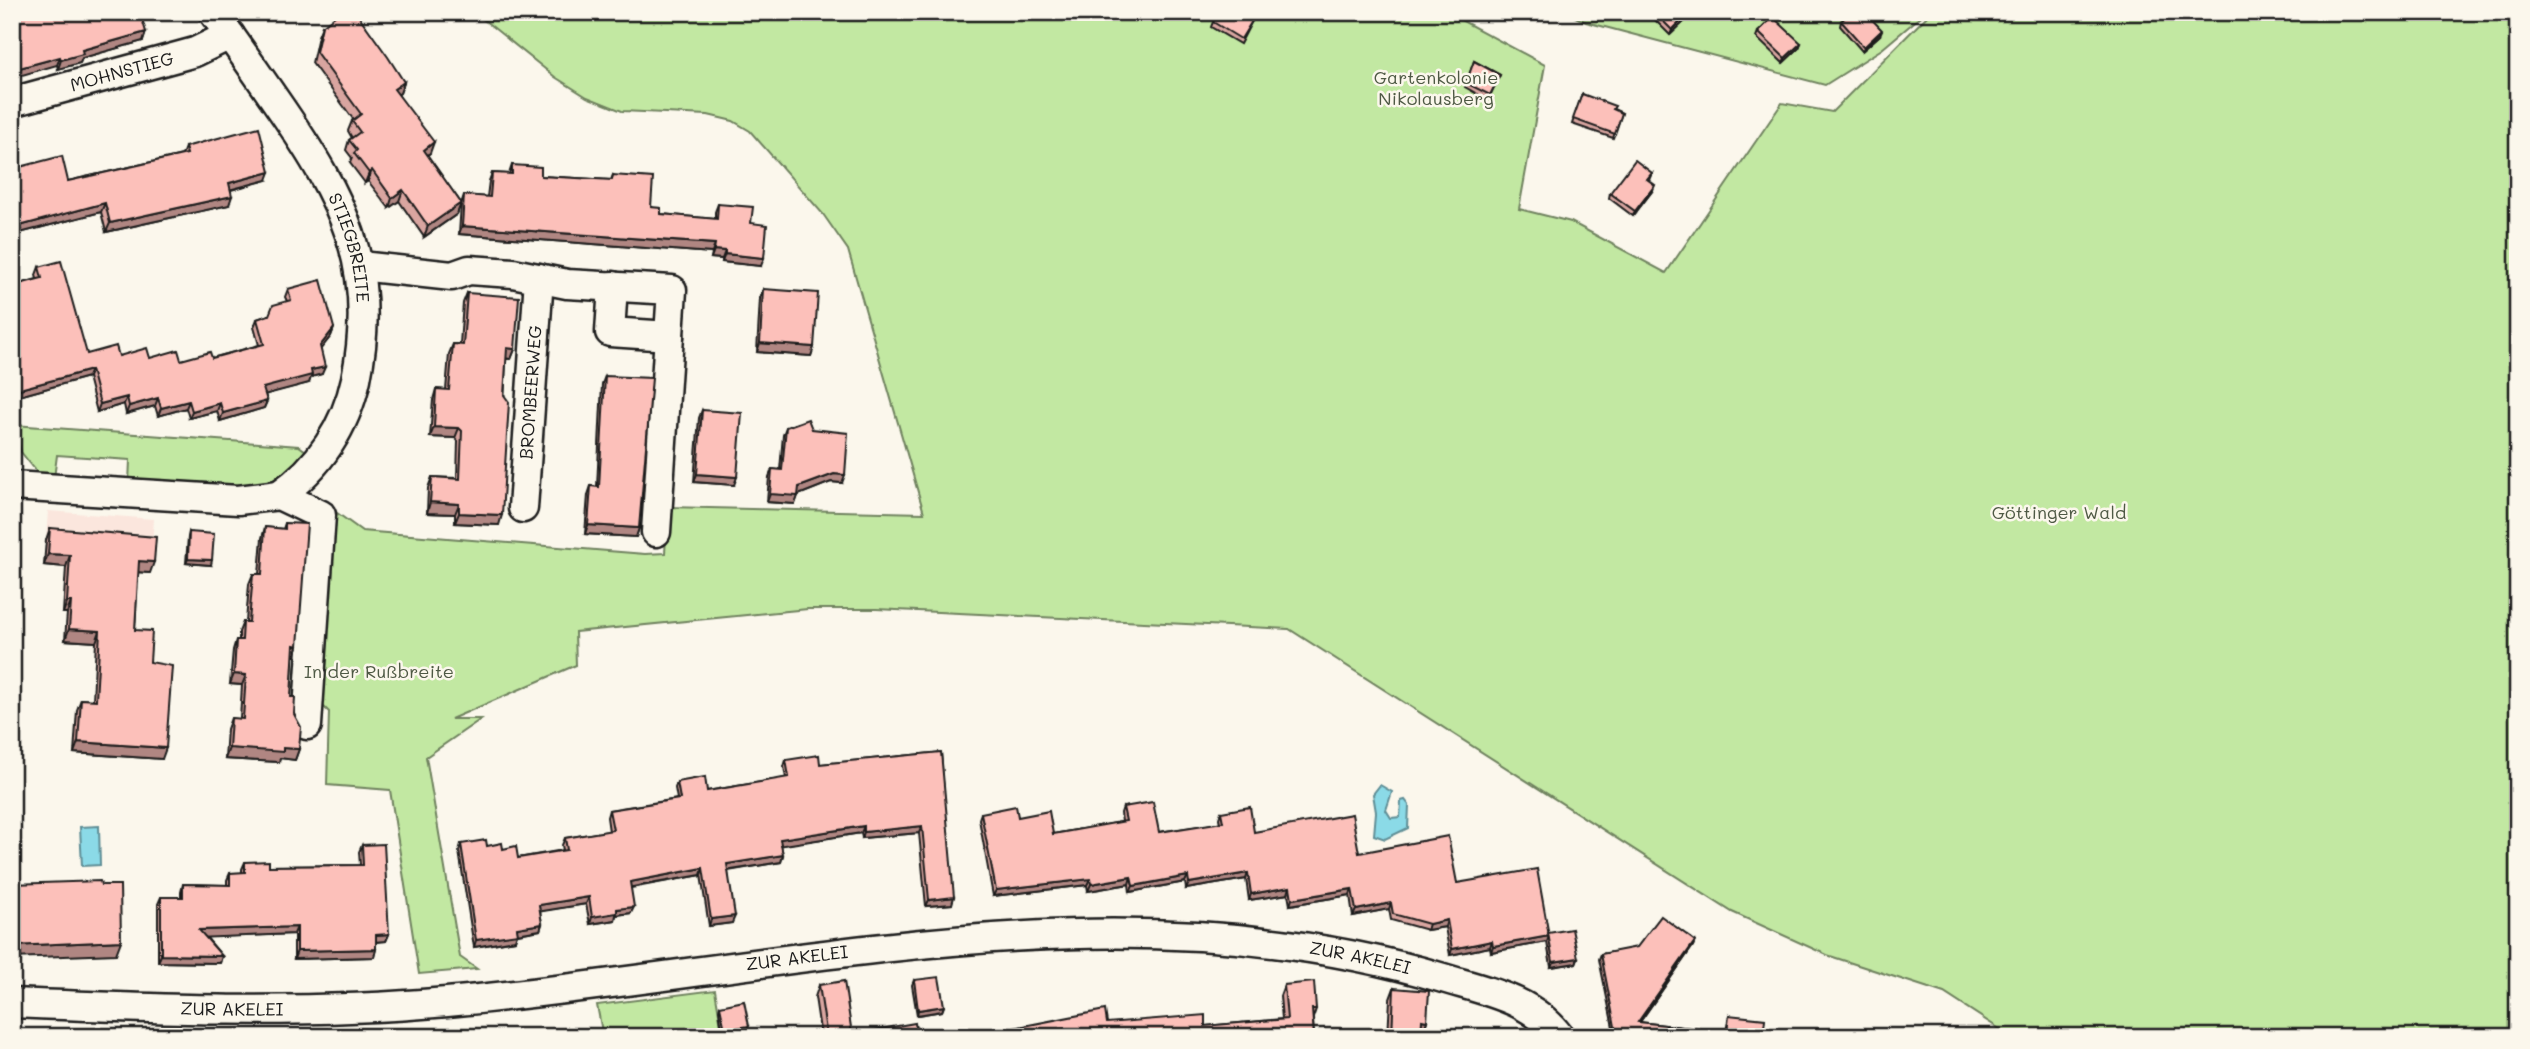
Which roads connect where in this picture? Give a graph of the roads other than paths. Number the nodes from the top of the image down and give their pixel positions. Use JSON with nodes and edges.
{"nodes":[{"id":1,"x":212,"y":12,"type":"edge"},
{"id":2,"x":230,"y":35,"type":"junction"},
{"id":3,"x":12,"y":102,"type":"edge"},
{"id":4,"x":360,"y":266,"type":"junction"},
{"id":5,"x":539,"y":278,"type":"junction"},
{"id":6,"x":613,"y":286,"type":"junction"},
{"id":7,"x":669,"y":336,"type":"junction"},
{"id":8,"x":13,"y":482,"type":"edge"},
{"id":9,"x":279,"y":495,"type":"junction"},
{"id":10,"x":523,"y":508,"type":"dead end"},
{"id":11,"x":656,"y":532,"type":"dead end"},
{"id":12,"x":307,"y":725,"type":"dead end"},
{"id":13,"x":12,"y":1003,"type":"edge"},
{"id":14,"x":1560,"y":1037,"type":"edge"}],
"edges":[{"from":1,"to":2,"type":"street","name":"STIEGBREITE"},
{"from":2,"to":3,"type":"street","name":"MOHNSTIEG"},
{"from":2,"to":4,"type":"street","name":"STIEGBREITE"},
{"from":4,"to":5,"type":"street"},
{"from":4,"to":9,"type":"street","name":"STIEGBREITE"},
{"from":5,"to":6,"type":"street"},
{"from":5,"to":10,"type":"street","name":"BROMBEERWEG"},
{"from":6,"to":7,"type":"street"},
{"from":6,"to":7,"type":"street"},
{"from":7,"to":11,"type":"street"},
{"from":8,"to":9,"type":"street"},
{"from":9,"to":12,"type":"street"},
{"from":13,"to":14,"type":"street","name":"ZUR AKELEI"}]}
